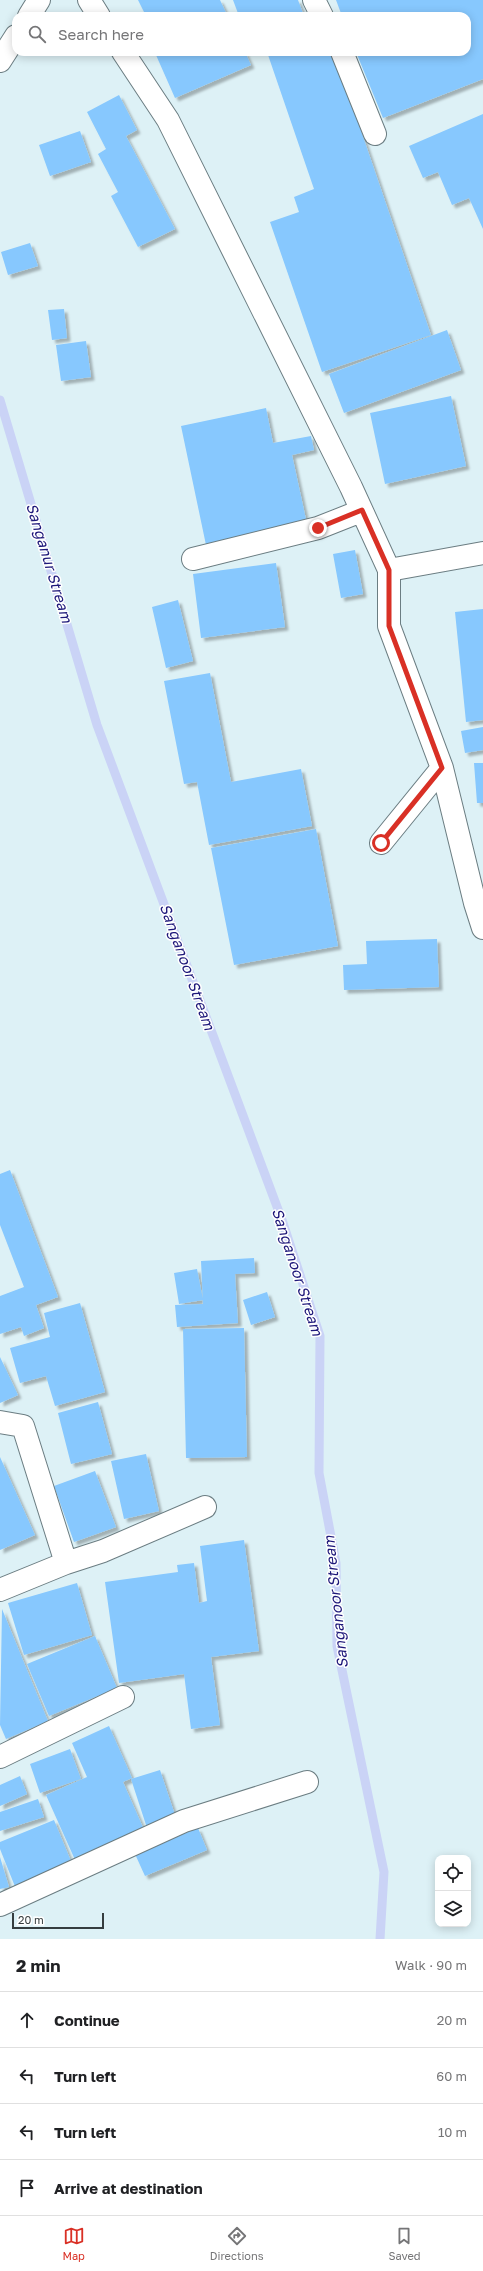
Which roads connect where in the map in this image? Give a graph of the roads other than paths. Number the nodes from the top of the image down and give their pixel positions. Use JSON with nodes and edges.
{"nodes":[{"id":1,"x":39,"y":0,"type":"edge"},
{"id":2,"x":89,"y":0,"type":"edge"},
{"id":3,"x":314,"y":0,"type":"edge"},
{"id":4,"x":31,"y":12,"type":"edge"},
{"id":5,"x":97,"y":12,"type":"edge"},
{"id":6,"x":320,"y":12,"type":"edge"},
{"id":7,"x":12,"y":42,"type":"edge"},
{"id":8,"x":126,"y":56,"type":"edge"},
{"id":9,"x":344,"y":56,"type":"edge"},
{"id":10,"x":0,"y":61,"type":"edge"},
{"id":11,"x":374,"y":134,"type":"dead end"},
{"id":12,"x":362,"y":510,"type":"junction"},
{"id":13,"x":483,"y":553,"type":"edge"},
{"id":14,"x":193,"y":559,"type":"dead end"},
{"id":15,"x":389,"y":570,"type":"junction"},
{"id":16,"x":442,"y":768,"type":"junction"},
{"id":17,"x":381,"y":843,"type":"dead end"},
{"id":18,"x":483,"y":928,"type":"edge"},
{"id":19,"x":0,"y":1422,"type":"edge"},
{"id":20,"x":205,"y":1508,"type":"dead end"},
{"id":21,"x":66,"y":1563,"type":"junction"},
{"id":22,"x":0,"y":1590,"type":"edge"},
{"id":23,"x":123,"y":1696,"type":"dead end"},
{"id":24,"x":0,"y":1757,"type":"edge"},
{"id":25,"x":307,"y":1782,"type":"dead end"},
{"id":26,"x":0,"y":1905,"type":"edge"}],
"edges":[{"from":1,"to":4,"type":"street"},
{"from":2,"to":5,"type":"street"},
{"from":3,"to":6,"type":"street"},
{"from":7,"to":10,"type":"street"},
{"from":8,"to":12,"type":"street"},
{"from":9,"to":11,"type":"street"},
{"from":12,"to":14,"type":"street"},
{"from":12,"to":15,"type":"street"},
{"from":13,"to":15,"type":"street"},
{"from":15,"to":16,"type":"street"},
{"from":16,"to":17,"type":"street"},
{"from":16,"to":18,"type":"street"},
{"from":19,"to":21,"type":"street"},
{"from":20,"to":21,"type":"street"},
{"from":21,"to":22,"type":"street"},
{"from":23,"to":24,"type":"street"},
{"from":25,"to":26,"type":"street"}]}
